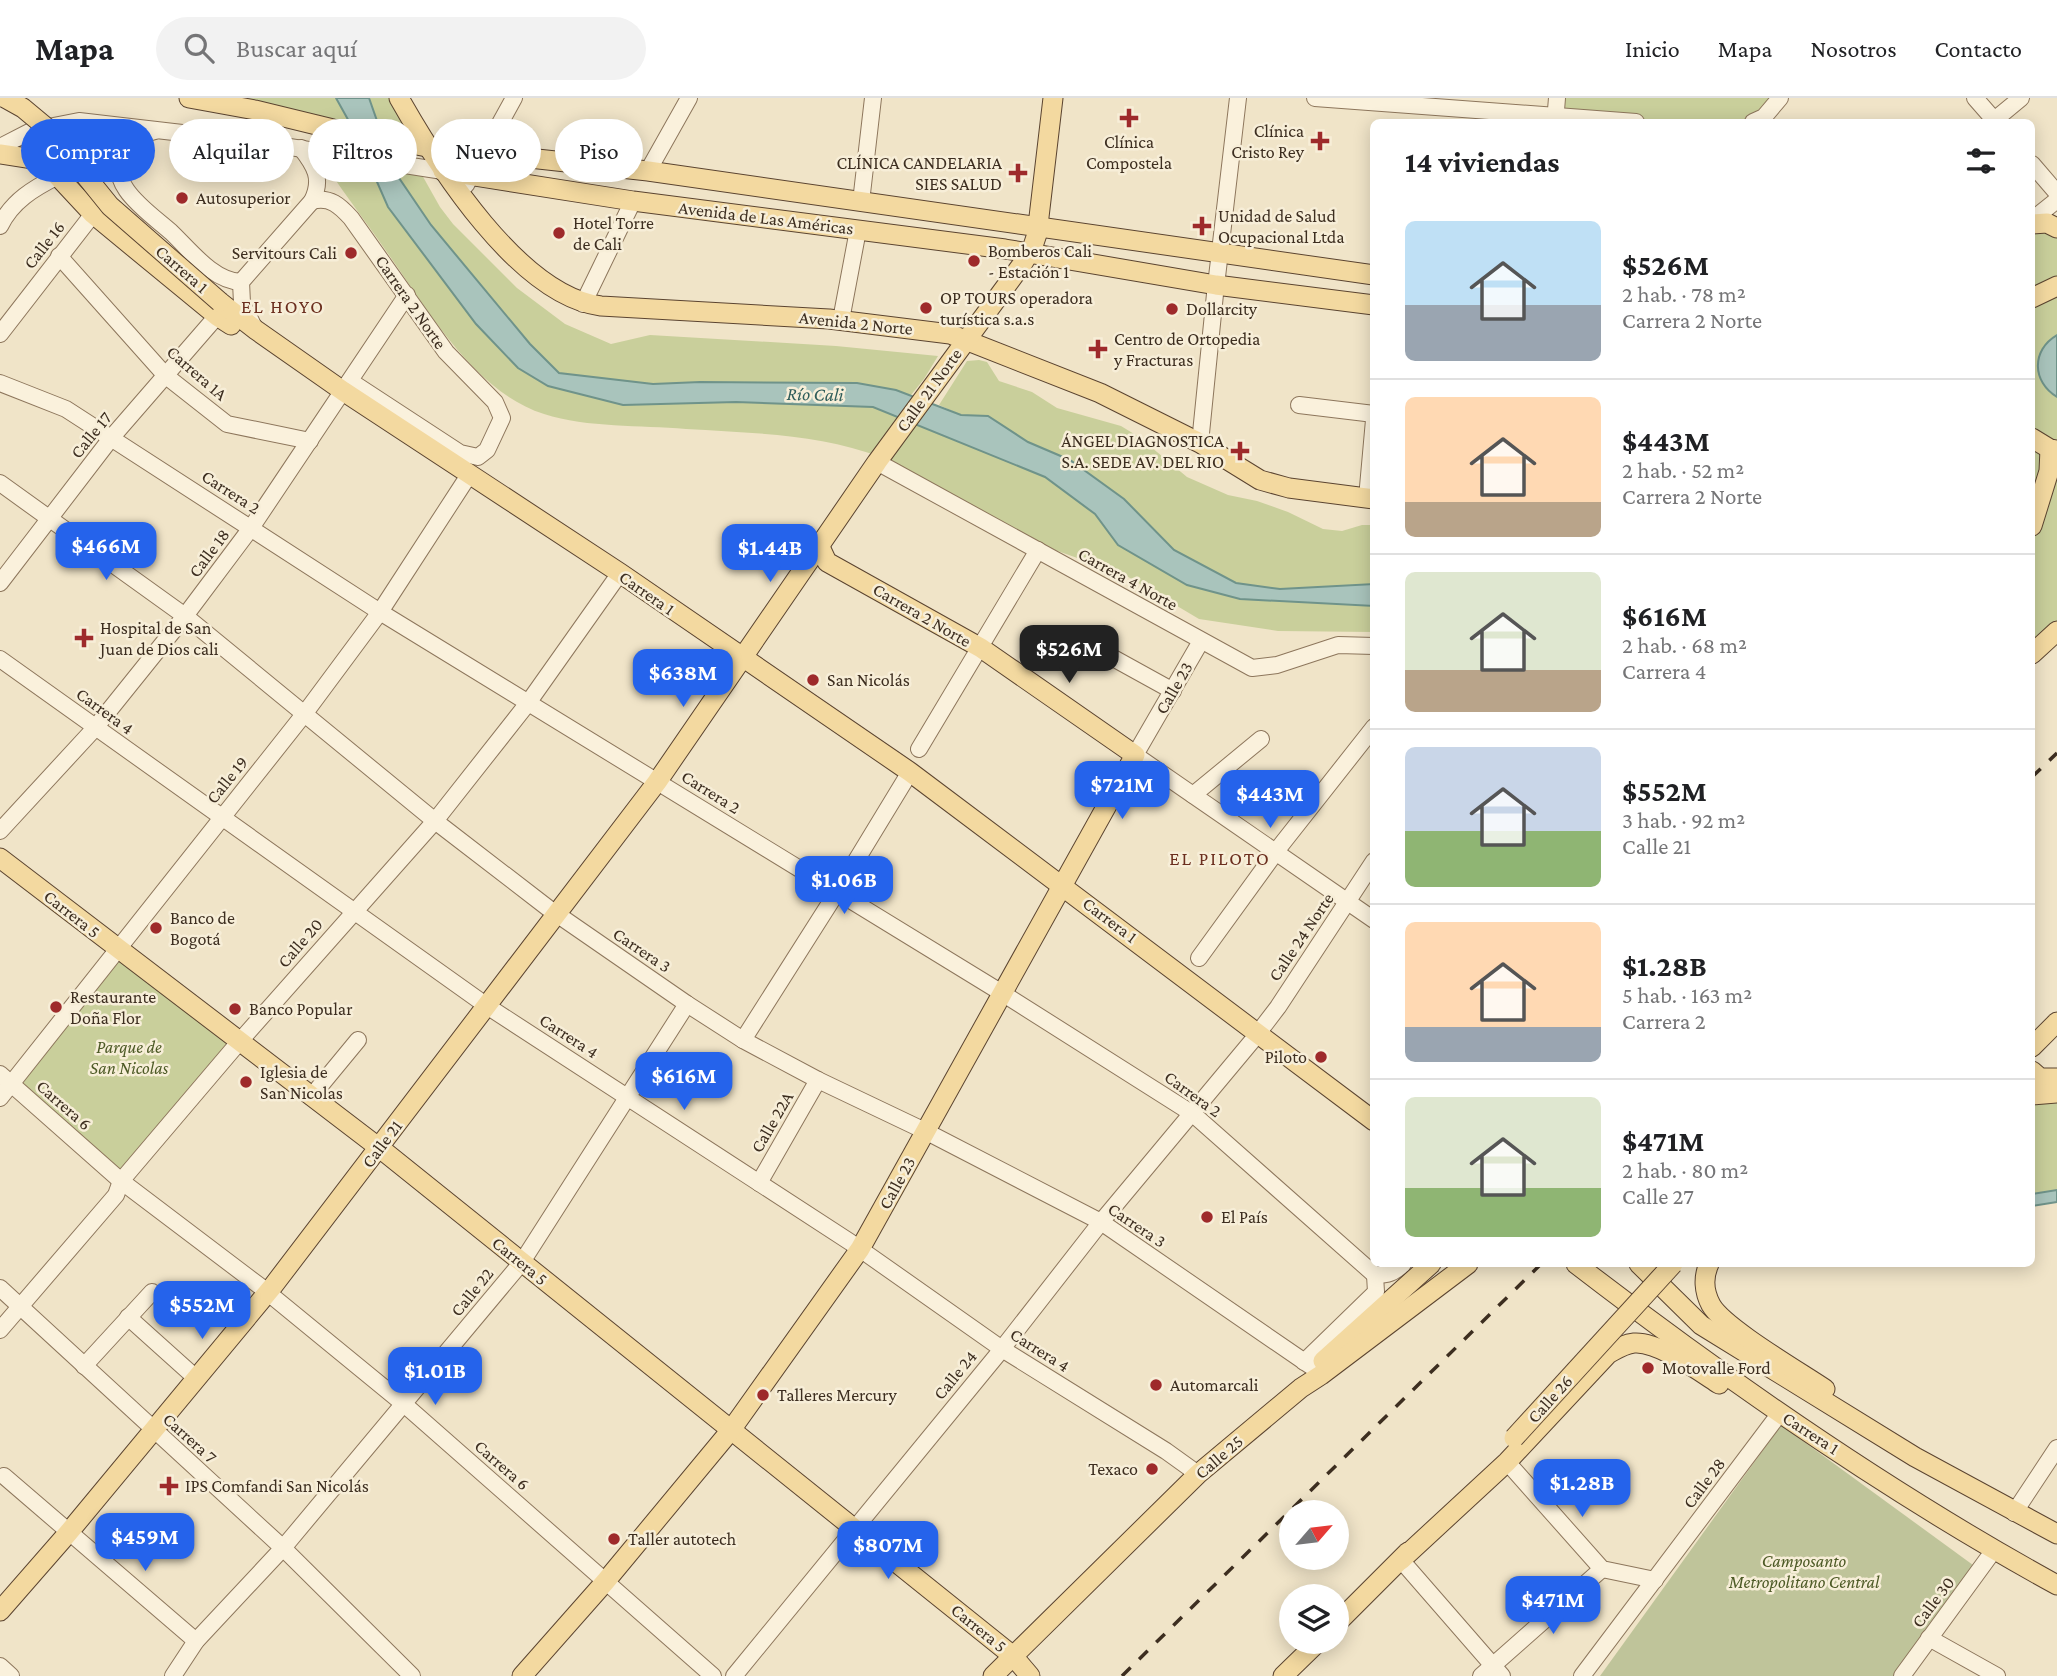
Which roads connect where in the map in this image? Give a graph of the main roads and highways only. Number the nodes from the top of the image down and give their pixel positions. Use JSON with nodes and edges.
{"nodes":[{"id":1,"x":5,"y":98,"type":"edge"},
{"id":2,"x":189,"y":98,"type":"edge"},
{"id":3,"x":398,"y":98,"type":"edge"},
{"id":4,"x":1053,"y":98,"type":"edge"},
{"id":5,"x":427,"y":147,"type":"junction"},
{"id":6,"x":431,"y":153,"type":"edge"},
{"id":7,"x":0,"y":155,"type":"edge"},
{"id":8,"x":450,"y":182,"type":"edge"},
{"id":9,"x":510,"y":182,"type":"edge"},
{"id":10,"x":2035,"y":222,"type":"edge"},
{"id":11,"x":1037,"y":226,"type":"junction"},
{"id":12,"x":2057,"y":228,"type":"edge"},
{"id":13,"x":1030,"y":252,"type":"junction"},
{"id":14,"x":1370,"y":274,"type":"edge"},
{"id":15,"x":2055,"y":286,"type":"edge"},
{"id":16,"x":2035,"y":296,"type":"edge"},
{"id":17,"x":1370,"y":304,"type":"edge"},
{"id":18,"x":218,"y":309,"type":"junction"},
{"id":19,"x":966,"y":339,"type":"junction"},
{"id":20,"x":2035,"y":440,"type":"edge"},
{"id":21,"x":2053,"y":449,"type":"edge"},
{"id":22,"x":1370,"y":499,"type":"edge"},
{"id":23,"x":2035,"y":511,"type":"edge"},
{"id":24,"x":823,"y":554,"type":"junction"},
{"id":25,"x":2057,"y":631,"type":"edge"},
{"id":26,"x":2035,"y":651,"type":"edge"},
{"id":27,"x":742,"y":659,"type":"junction"},
{"id":28,"x":1135,"y":755,"type":"joint"},
{"id":29,"x":0,"y":858,"type":"edge"},
{"id":30,"x":1063,"y":885,"type":"junction"},
{"id":31,"x":2057,"y":1023,"type":"edge"},
{"id":32,"x":2035,"y":1045,"type":"edge"},
{"id":33,"x":2035,"y":1074,"type":"edge"},
{"id":34,"x":2057,"y":1078,"type":"edge"},
{"id":35,"x":2057,"y":1094,"type":"edge"},
{"id":36,"x":2035,"y":1095,"type":"edge"},
{"id":37,"x":1370,"y":1118,"type":"edge"},
{"id":38,"x":379,"y":1148,"type":"junction"},
{"id":39,"x":1427,"y":1267,"type":"edge"},
{"id":40,"x":1463,"y":1267,"type":"edge"},
{"id":41,"x":1580,"y":1267,"type":"edge"},
{"id":42,"x":1642,"y":1267,"type":"edge"},
{"id":43,"x":1670,"y":1267,"type":"edge"},
{"id":44,"x":1708,"y":1267,"type":"edge"},
{"id":45,"x":1301,"y":1388,"type":"junction"},
{"id":46,"x":1780,"y":1413,"type":"junction"},
{"id":47,"x":731,"y":1430,"type":"junction"},
{"id":48,"x":1958,"y":1481,"type":"junction"},
{"id":49,"x":2057,"y":1534,"type":"edge"},
{"id":50,"x":1401,"y":1560,"type":"junction"},
{"id":51,"x":2057,"y":1585,"type":"edge"},
{"id":52,"x":0,"y":1611,"type":"edge"},
{"id":53,"x":1349,"y":1611,"type":"edge"},
{"id":54,"x":1306,"y":1654,"type":"edge"},
{"id":55,"x":1013,"y":1656,"type":"junction"},
{"id":56,"x":522,"y":1676,"type":"edge"},
{"id":57,"x":993,"y":1676,"type":"edge"},
{"id":58,"x":1030,"y":1676,"type":"edge"},
{"id":59,"x":1283,"y":1676,"type":"edge"}],
"edges":[{"from":1,"to":18,"type":"main road","name":"Carrera 1","bridge":true},
{"from":2,"to":5,"type":"main road","name":"Avenida de Las Américas"},
{"from":3,"to":5,"type":"main road","name":"Avenida 2 Norte"},
{"from":4,"to":11,"type":"main road","name":"Calle 21 Norte"},
{"from":5,"to":6,"type":"main road","name":"Avenida 2 Norte"},
{"from":5,"to":11,"type":"main road","name":"Avenida de Las Américas"},
{"from":7,"to":18,"type":"main road"},
{"from":8,"to":19,"type":"main road","name":"Avenida 2 Norte"},
{"from":9,"to":13,"type":"main road","name":"Avenida de Las Américas"},
{"from":10,"to":12,"type":"main road"},
{"from":11,"to":13,"type":"main road","name":"Calle 21 Norte"},
{"from":11,"to":14,"type":"main road","name":"Avenida de Las Américas"},
{"from":13,"to":17,"type":"main road","name":"Avenida de Las Américas"},
{"from":13,"to":19,"type":"main road","name":"Calle 21 Norte"},
{"from":15,"to":16,"type":"main road"},
{"from":18,"to":27,"type":"main road","name":"Carrera 1"},
{"from":19,"to":22,"type":"main road","name":"Avenida 2 Norte"},
{"from":19,"to":24,"type":"main road","name":"Calle 21 Norte"},
{"from":20,"to":21,"type":"main road"},
{"from":21,"to":23,"type":"main road"},
{"from":24,"to":27,"type":"main road","name":"Calle 21 Norte"},
{"from":24,"to":28,"type":"main road","name":"Carrera 2 Norte"},
{"from":25,"to":26,"type":"main road"},
{"from":27,"to":30,"type":"main road","name":"Carrera 1"},
{"from":27,"to":38,"type":"main road","name":"Calle 21"},
{"from":28,"to":30,"type":"main road","name":"Calle 23"},
{"from":29,"to":38,"type":"main road","name":"Carrera 5"},
{"from":30,"to":37,"type":"main road","name":"Carrera 1"},
{"from":30,"to":47,"type":"main road","name":"Calle 23"},
{"from":31,"to":32,"type":"main road"},
{"from":33,"to":34,"type":"main road"},
{"from":35,"to":36,"type":"main road"},
{"from":38,"to":47,"type":"main road","name":"Carrera 5"},
{"from":38,"to":52,"type":"main road","name":"Calle 21"},
{"from":39,"to":45,"type":"main road"},
{"from":40,"to":45,"type":"main road","name":"Calle 25"},
{"from":41,"to":46,"type":"main road","name":"Carrera 1"},
{"from":42,"to":48,"type":"main road","name":"Carrera 1"},
{"from":43,"to":50,"type":"main road","name":"Calle 26","bridge":true},
{"from":44,"to":48,"type":"main road"},
{"from":45,"to":55,"type":"main road","name":"Calle 25"},
{"from":46,"to":50,"type":"main road"},
{"from":46,"to":51,"type":"main road","name":"Carrera 1"},
{"from":47,"to":55,"type":"main road","name":"Carrera 5"},
{"from":47,"to":56,"type":"main road","name":"Calle 23"},
{"from":48,"to":49,"type":"main road","name":"Carrera 1"},
{"from":50,"to":53,"type":"main road","name":"Calle 26"},
{"from":54,"to":59,"type":"main road"},
{"from":55,"to":57,"type":"main road","name":"Calle 25"},
{"from":55,"to":58,"type":"main road","name":"Carrera 5"}]}
